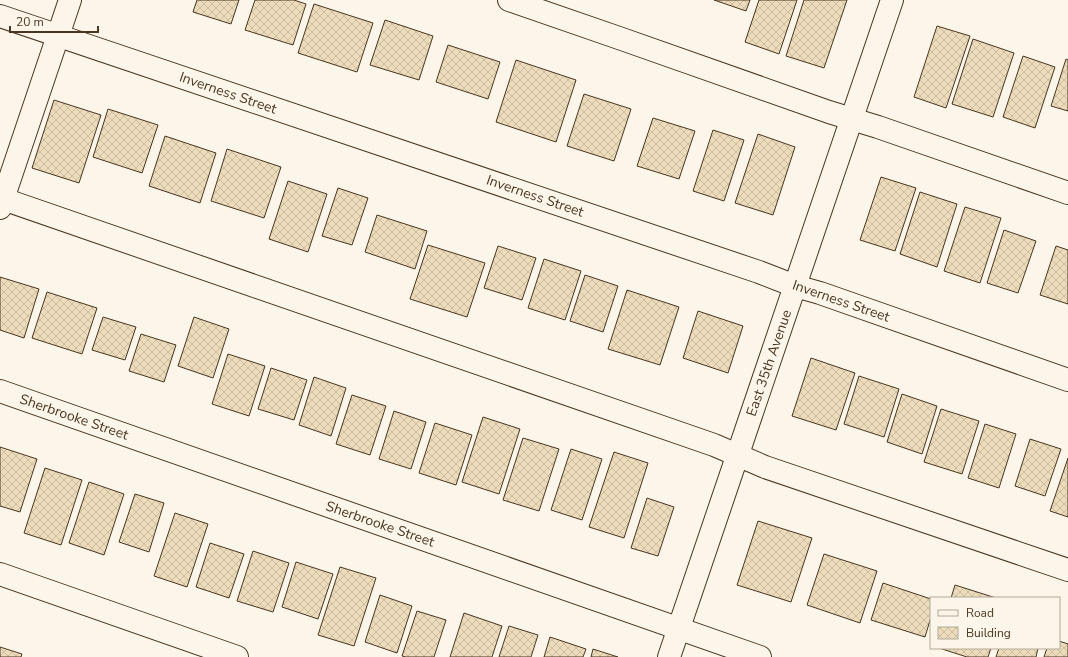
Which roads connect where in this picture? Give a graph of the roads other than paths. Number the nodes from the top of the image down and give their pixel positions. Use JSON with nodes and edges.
{"nodes":[{"id":1,"x":70,"y":0,"type":"edge"},
{"id":2,"x":509,"y":0,"type":"edge"},
{"id":3,"x":892,"y":0,"type":"edge"},
{"id":4,"x":0,"y":16,"type":"edge"},
{"id":5,"x":58,"y":36,"type":"junction"},
{"id":6,"x":851,"y":119,"type":"junction"},
{"id":7,"x":1068,"y":193,"type":"edge"},
{"id":8,"x":2,"y":204,"type":"edge"},
{"id":9,"x":795,"y":286,"type":"junction"},
{"id":10,"x":1068,"y":380,"type":"edge"},
{"id":11,"x":0,"y":391,"type":"edge"},
{"id":12,"x":738,"y":456,"type":"junction"},
{"id":13,"x":1068,"y":570,"type":"edge"},
{"id":14,"x":0,"y":574,"type":"edge"},
{"id":15,"x":679,"y":628,"type":"junction"},
{"id":16,"x":237,"y":657,"type":"edge"},
{"id":17,"x":669,"y":657,"type":"edge"},
{"id":18,"x":760,"y":657,"type":"edge"}],
"edges":[{"from":1,"to":5,"type":"street"},
{"from":2,"to":6,"type":"street"},
{"from":3,"to":6,"type":"street","name":"East 35th Avenue"},
{"from":4,"to":5,"type":"street","name":"Inverness Street"},
{"from":5,"to":8,"type":"street"},
{"from":5,"to":9,"type":"street","name":"Inverness Street"},
{"from":6,"to":7,"type":"street"},
{"from":6,"to":9,"type":"street","name":"East 35th Avenue"},
{"from":8,"to":12,"type":"street"},
{"from":9,"to":10,"type":"street","name":"Inverness Street"},
{"from":9,"to":12,"type":"street","name":"East 35th Avenue"},
{"from":11,"to":15,"type":"street","name":"Sherbrooke Street"},
{"from":12,"to":13,"type":"street"},
{"from":12,"to":15,"type":"street","name":"East 35th Avenue"},
{"from":14,"to":16,"type":"street"},
{"from":15,"to":17,"type":"street","name":"East 35th Avenue"},
{"from":15,"to":18,"type":"street","name":"Sherbrooke Street"}]}
